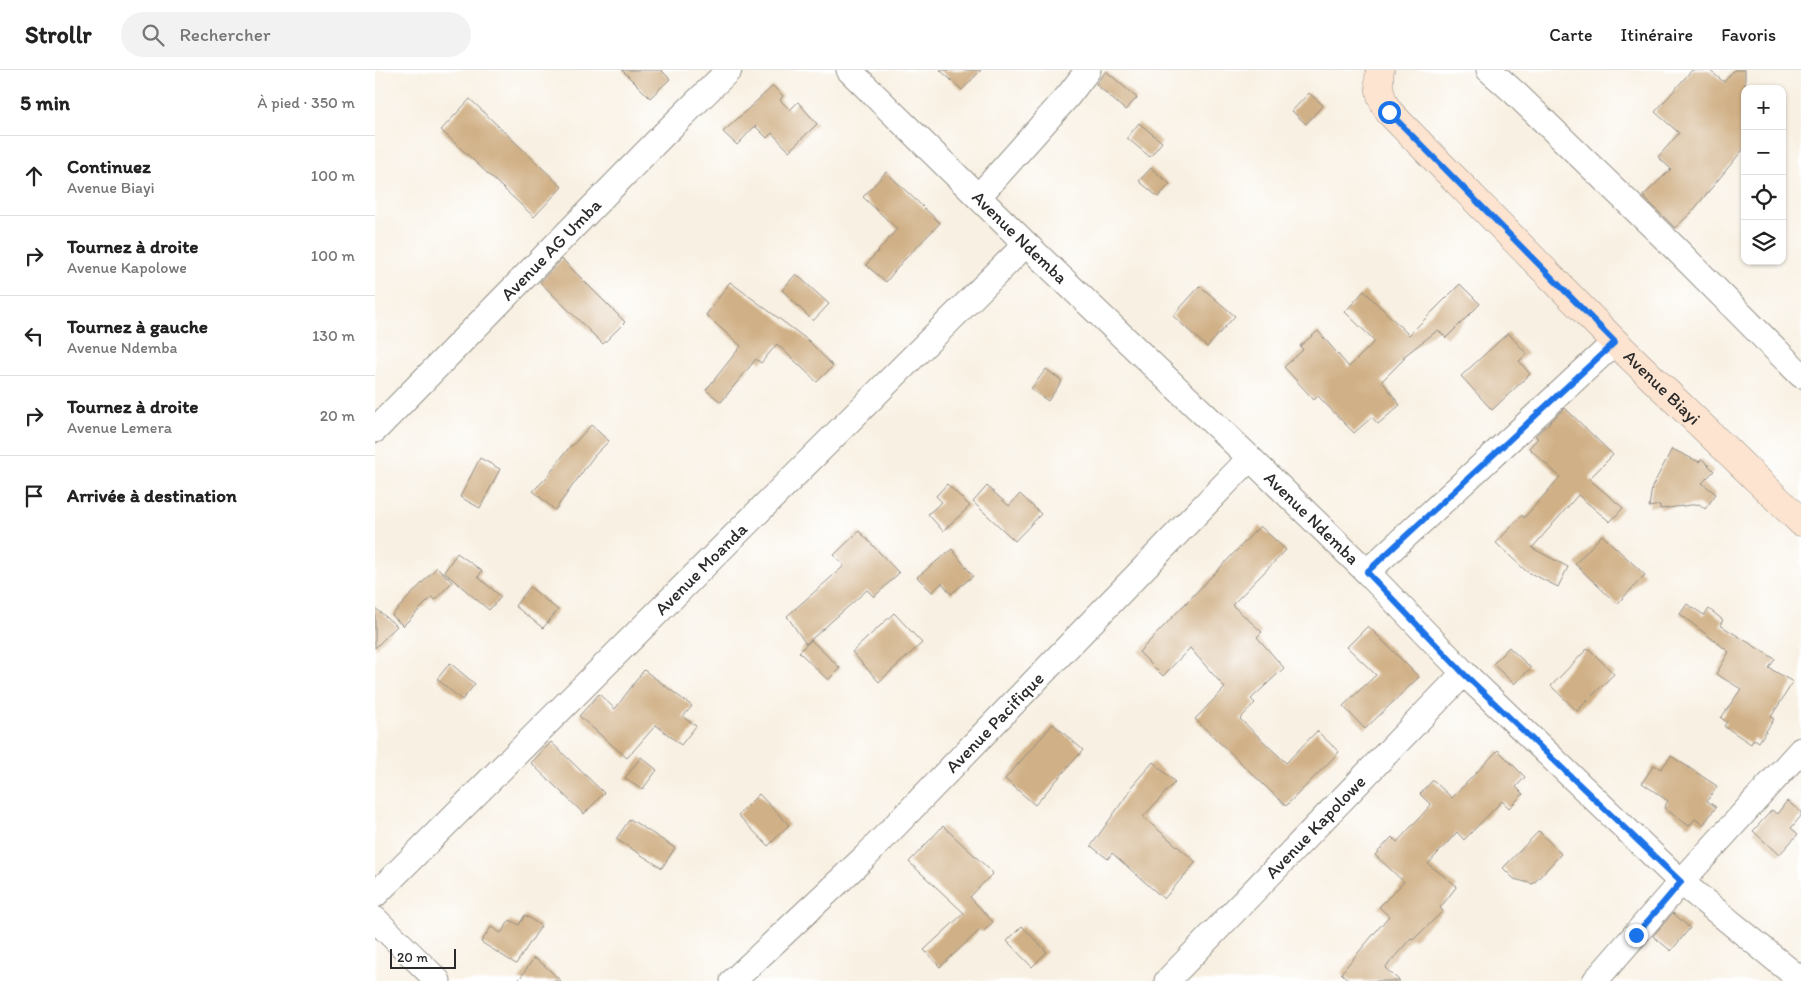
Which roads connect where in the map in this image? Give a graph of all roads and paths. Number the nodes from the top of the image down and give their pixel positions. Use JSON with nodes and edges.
{"nodes":[{"id":1,"x":729,"y":70,"type":"edge"},
{"id":2,"x":849,"y":70,"type":"edge"},
{"id":3,"x":1088,"y":70,"type":"edge"},
{"id":4,"x":1380,"y":70,"type":"edge"},
{"id":5,"x":1489,"y":70,"type":"edge"},
{"id":6,"x":979,"y":196,"type":"junction"},
{"id":7,"x":1026,"y":244,"type":"junction"},
{"id":8,"x":1615,"y":342,"type":"junction"},
{"id":9,"x":1801,"y":375,"type":"edge"},
{"id":10,"x":375,"y":430,"type":"edge"},
{"id":11,"x":1250,"y":458,"type":"junction"},
{"id":12,"x":1801,"y":522,"type":"edge"},
{"id":13,"x":1367,"y":572,"type":"junction"},
{"id":14,"x":1463,"y":673,"type":"junction"},
{"id":15,"x":1801,"y":750,"type":"edge"},
{"id":16,"x":1681,"y":882,"type":"junction"},
{"id":17,"x":375,"y":895,"type":"edge"},
{"id":18,"x":375,"y":919,"type":"edge"},
{"id":19,"x":1792,"y":978,"type":"edge"},
{"id":20,"x":438,"y":981,"type":"edge"},
{"id":21,"x":733,"y":981,"type":"edge"},
{"id":22,"x":1167,"y":981,"type":"edge"},
{"id":23,"x":1595,"y":981,"type":"edge"}],
"edges":[{"from":1,"to":10,"type":"street","name":"Avenue AG Umba"},
{"from":2,"to":6,"type":"street","name":"Avenue Ndemba"},
{"from":3,"to":6,"type":"street"},
{"from":4,"to":8,"type":"street","name":"Avenue Biayi"},
{"from":5,"to":9,"type":"street"},
{"from":6,"to":7,"type":"street","name":"Avenue Ndemba"},
{"from":7,"to":11,"type":"street","name":"Avenue Ndemba"},
{"from":7,"to":17,"type":"street","name":"Avenue Moanda"},
{"from":8,"to":12,"type":"street","name":"Avenue Biayi"},
{"from":8,"to":13,"type":"street"},
{"from":11,"to":13,"type":"street","name":"Avenue Ndemba"},
{"from":11,"to":21,"type":"street","name":"Avenue Pacifique"},
{"from":13,"to":14,"type":"street","name":"Avenue Ndemba"},
{"from":14,"to":16,"type":"street","name":"Avenue Ndemba"},
{"from":14,"to":22,"type":"street","name":"Avenue Kapolowe"},
{"from":15,"to":16,"type":"street"},
{"from":16,"to":19,"type":"street","name":"Avenue Ndemba"},
{"from":16,"to":23,"type":"street"},
{"from":18,"to":20,"type":"street"}]}
